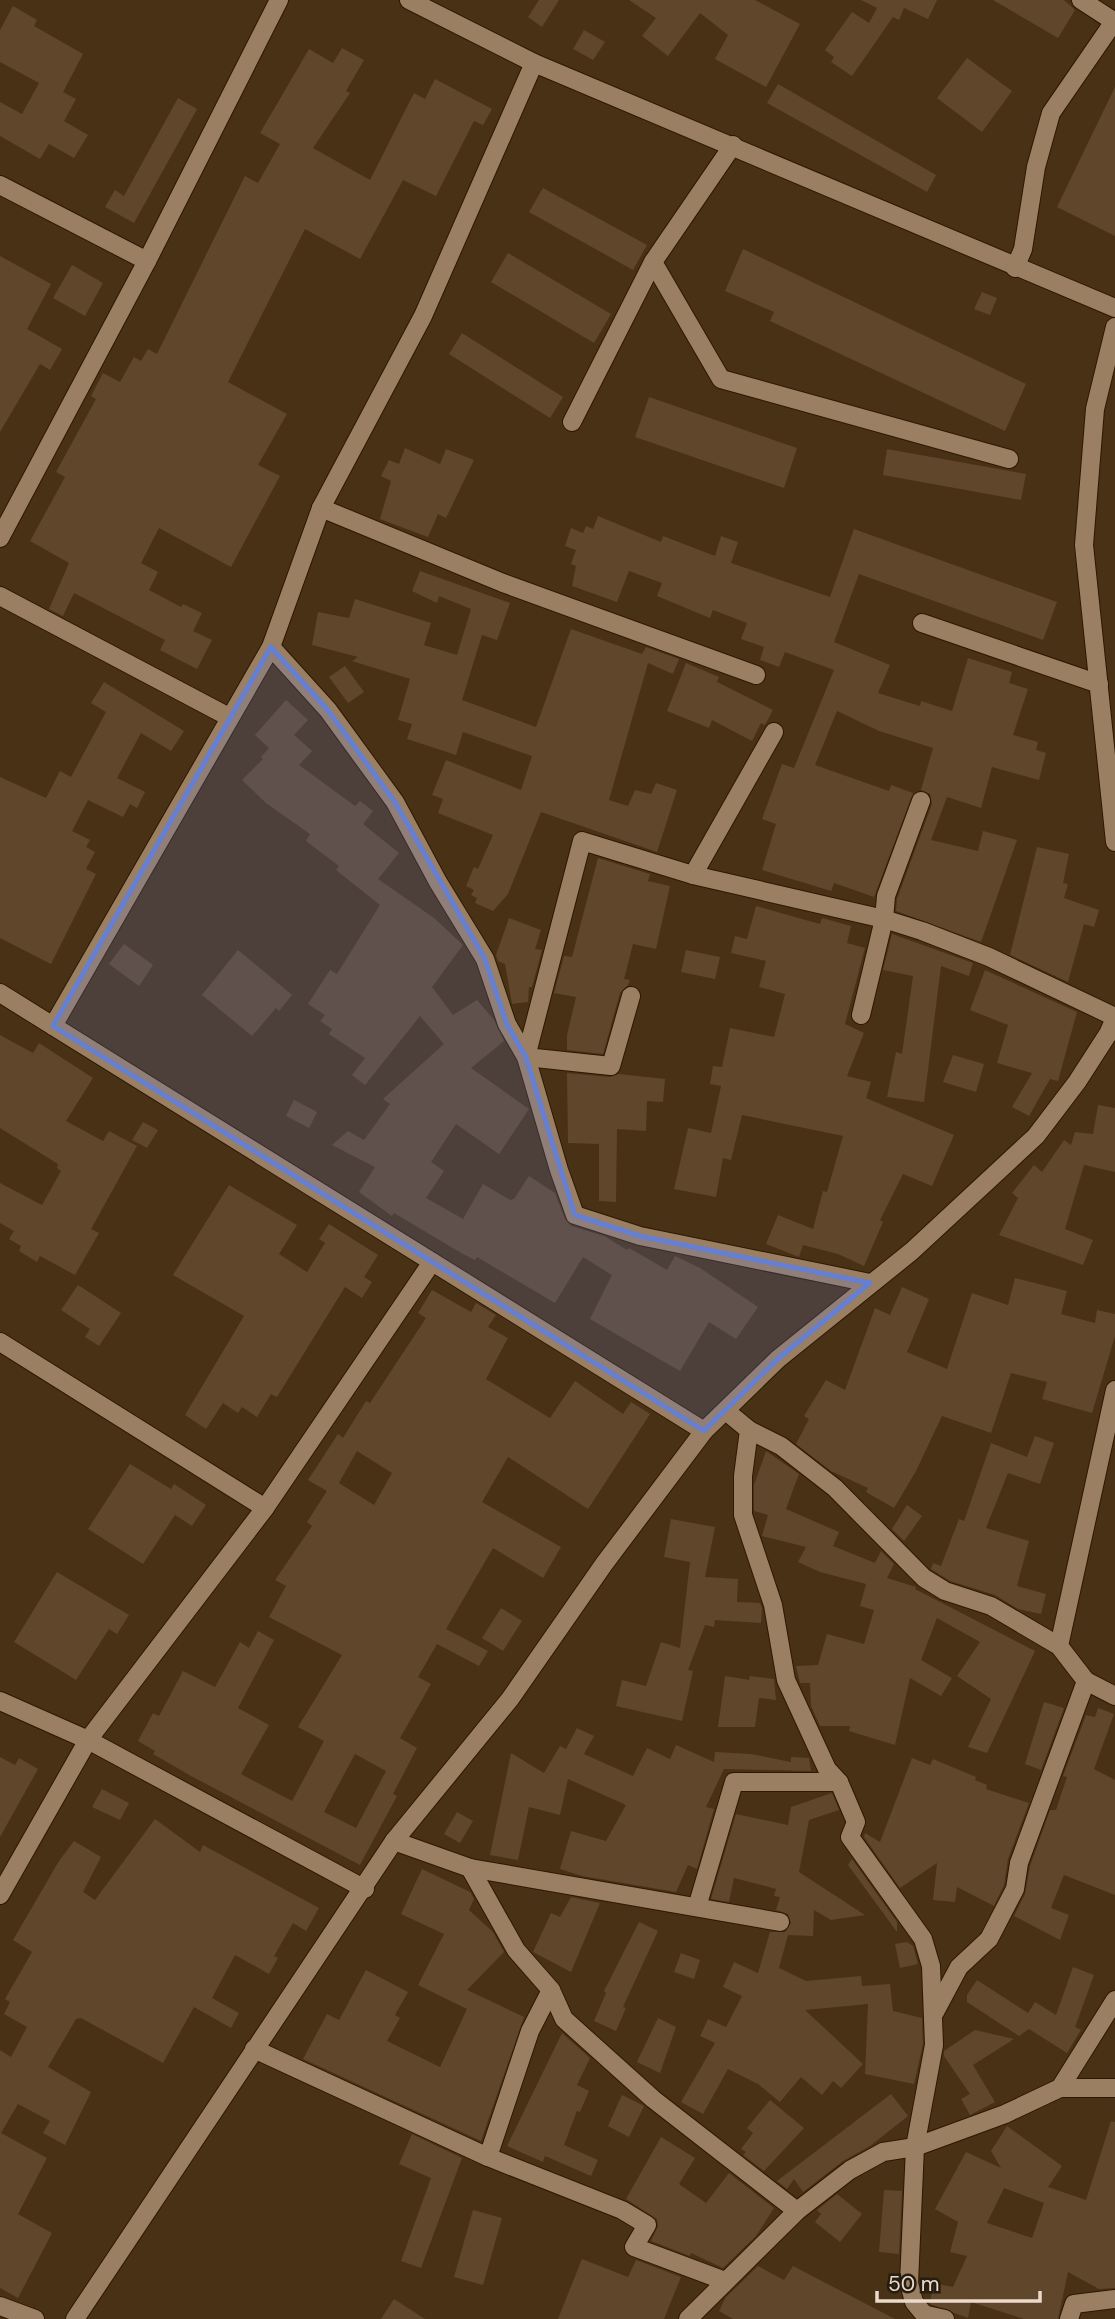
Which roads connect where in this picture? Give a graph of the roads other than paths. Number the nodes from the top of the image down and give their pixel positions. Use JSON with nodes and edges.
{"nodes":[{"id":1,"x":279,"y":0,"type":"edge"},
{"id":2,"x":409,"y":0,"type":"edge"},
{"id":3,"x":1081,"y":0,"type":"edge"},
{"id":4,"x":1115,"y":21,"type":"edge"},
{"id":5,"x":534,"y":62,"type":"junction"},
{"id":6,"x":733,"y":145,"type":"junction"},
{"id":7,"x":0,"y":185,"type":"edge"},
{"id":8,"x":147,"y":261,"type":"junction"},
{"id":9,"x":653,"y":262,"type":"junction"},
{"id":10,"x":1015,"y":268,"type":"junction"},
{"id":11,"x":1115,"y":308,"type":"edge"},
{"id":12,"x":1115,"y":327,"type":"edge"},
{"id":13,"x":572,"y":422,"type":"dead end"},
{"id":14,"x":1009,"y":459,"type":"dead end"},
{"id":15,"x":321,"y":508,"type":"junction"},
{"id":16,"x":0,"y":538,"type":"edge"},
{"id":17,"x":0,"y":596,"type":"edge"},
{"id":18,"x":922,"y":623,"type":"dead end"},
{"id":19,"x":271,"y":647,"type":"junction"},
{"id":20,"x":756,"y":675,"type":"dead end"},
{"id":21,"x":1099,"y":684,"type":"junction"},
{"id":22,"x":229,"y":718,"type":"junction"},
{"id":23,"x":774,"y":732,"type":"dead end"},
{"id":24,"x":921,"y":801,"type":"dead end"},
{"id":25,"x":1115,"y":842,"type":"edge"},
{"id":26,"x":693,"y":875,"type":"junction"},
{"id":27,"x":884,"y":919,"type":"junction"},
{"id":28,"x":0,"y":993,"type":"edge"},
{"id":29,"x":631,"y":996,"type":"dead end"},
{"id":30,"x":861,"y":1015,"type":"dead end"},
{"id":31,"x":1115,"y":1017,"type":"edge"},
{"id":32,"x":53,"y":1026,"type":"junction"},
{"id":33,"x":527,"y":1057,"type":"junction"},
{"id":34,"x":432,"y":1262,"type":"junction"},
{"id":35,"x":870,"y":1283,"type":"junction"},
{"id":36,"x":0,"y":1342,"type":"edge"},
{"id":37,"x":1115,"y":1390,"type":"edge"},
{"id":38,"x":726,"y":1411,"type":"junction"},
{"id":39,"x":749,"y":1430,"type":"junction"},
{"id":40,"x":704,"y":1431,"type":"junction"},
{"id":41,"x":265,"y":1508,"type":"junction"},
{"id":42,"x":1059,"y":1646,"type":"junction"},
{"id":43,"x":1086,"y":1681,"type":"junction"},
{"id":44,"x":1115,"y":1696,"type":"edge"},
{"id":45,"x":0,"y":1701,"type":"edge"},
{"id":46,"x":88,"y":1740,"type":"junction"},
{"id":47,"x":839,"y":1782,"type":"junction"},
{"id":48,"x":394,"y":1841,"type":"junction"},
{"id":49,"x":470,"y":1868,"type":"junction"},
{"id":50,"x":365,"y":1889,"type":"junction"},
{"id":51,"x":0,"y":1895,"type":"edge"},
{"id":52,"x":697,"y":1907,"type":"junction"},
{"id":53,"x":780,"y":1922,"type":"dead end"},
{"id":54,"x":551,"y":1990,"type":"junction"},
{"id":55,"x":1115,"y":2000,"type":"edge"},
{"id":56,"x":935,"y":2012,"type":"junction"},
{"id":57,"x":254,"y":2049,"type":"junction"},
{"id":58,"x":1060,"y":2088,"type":"junction"},
{"id":59,"x":1115,"y":2088,"type":"edge"},
{"id":60,"x":915,"y":2147,"type":"junction"},
{"id":61,"x":488,"y":2157,"type":"junction"},
{"id":62,"x":797,"y":2211,"type":"junction"},
{"id":63,"x":725,"y":2281,"type":"junction"},
{"id":64,"x":1115,"y":2299,"type":"edge"},
{"id":65,"x":0,"y":2306,"type":"edge"},
{"id":66,"x":927,"y":2317,"type":"edge"},
{"id":67,"x":35,"y":2319,"type":"edge"},
{"id":68,"x":75,"y":2319,"type":"edge"},
{"id":69,"x":688,"y":2319,"type":"edge"},
{"id":70,"x":946,"y":2319,"type":"edge"},
{"id":71,"x":1069,"y":2319,"type":"edge"}],
"edges":[{"from":1,"to":8,"type":"street"},
{"from":2,"to":5,"type":"street"},
{"from":3,"to":4,"type":"street"},
{"from":4,"to":10,"type":"street"},
{"from":5,"to":6,"type":"street"},
{"from":5,"to":15,"type":"street"},
{"from":6,"to":9,"type":"street"},
{"from":6,"to":10,"type":"street"},
{"from":7,"to":8,"type":"street"},
{"from":8,"to":16,"type":"street"},
{"from":9,"to":13,"type":"street"},
{"from":9,"to":14,"type":"street"},
{"from":10,"to":11,"type":"street"},
{"from":12,"to":21,"type":"street"},
{"from":15,"to":19,"type":"street"},
{"from":15,"to":20,"type":"street"},
{"from":17,"to":22,"type":"street"},
{"from":18,"to":21,"type":"street"},
{"from":19,"to":22,"type":"street"},
{"from":19,"to":33,"type":"street"},
{"from":21,"to":25,"type":"street"},
{"from":22,"to":32,"type":"street"},
{"from":23,"to":26,"type":"street"},
{"from":24,"to":27,"type":"street"},
{"from":26,"to":27,"type":"street"},
{"from":26,"to":33,"type":"street"},
{"from":27,"to":30,"type":"street"},
{"from":27,"to":31,"type":"street"},
{"from":28,"to":32,"type":"street"},
{"from":29,"to":33,"type":"street"},
{"from":31,"to":35,"type":"street"},
{"from":32,"to":34,"type":"street"},
{"from":33,"to":35,"type":"street"},
{"from":34,"to":40,"type":"street"},
{"from":34,"to":41,"type":"street"},
{"from":35,"to":38,"type":"street"},
{"from":36,"to":41,"type":"street"},
{"from":37,"to":42,"type":"street"},
{"from":38,"to":39,"type":"street"},
{"from":38,"to":40,"type":"street"},
{"from":39,"to":42,"type":"street"},
{"from":39,"to":47,"type":"street"},
{"from":40,"to":48,"type":"street"},
{"from":41,"to":46,"type":"street"},
{"from":42,"to":43,"type":"street"},
{"from":43,"to":44,"type":"street"},
{"from":43,"to":56,"type":"street"},
{"from":45,"to":46,"type":"street"},
{"from":46,"to":50,"type":"street"},
{"from":46,"to":51,"type":"street"},
{"from":47,"to":52,"type":"street"},
{"from":47,"to":56,"type":"street"},
{"from":48,"to":49,"type":"street"},
{"from":48,"to":50,"type":"street"},
{"from":49,"to":52,"type":"street"},
{"from":49,"to":54,"type":"street"},
{"from":50,"to":57,"type":"street"},
{"from":52,"to":53,"type":"street"},
{"from":54,"to":61,"type":"street"},
{"from":54,"to":62,"type":"street"},
{"from":55,"to":58,"type":"street"},
{"from":56,"to":60,"type":"street"},
{"from":57,"to":61,"type":"street"},
{"from":57,"to":68,"type":"street"},
{"from":58,"to":59,"type":"street"},
{"from":58,"to":60,"type":"street"},
{"from":60,"to":62,"type":"street"},
{"from":60,"to":66,"type":"street"},
{"from":61,"to":63,"type":"street"},
{"from":62,"to":63,"type":"street"},
{"from":63,"to":69,"type":"street"},
{"from":64,"to":71,"type":"street"},
{"from":65,"to":67,"type":"street"},
{"from":66,"to":70,"type":"street"}]}
